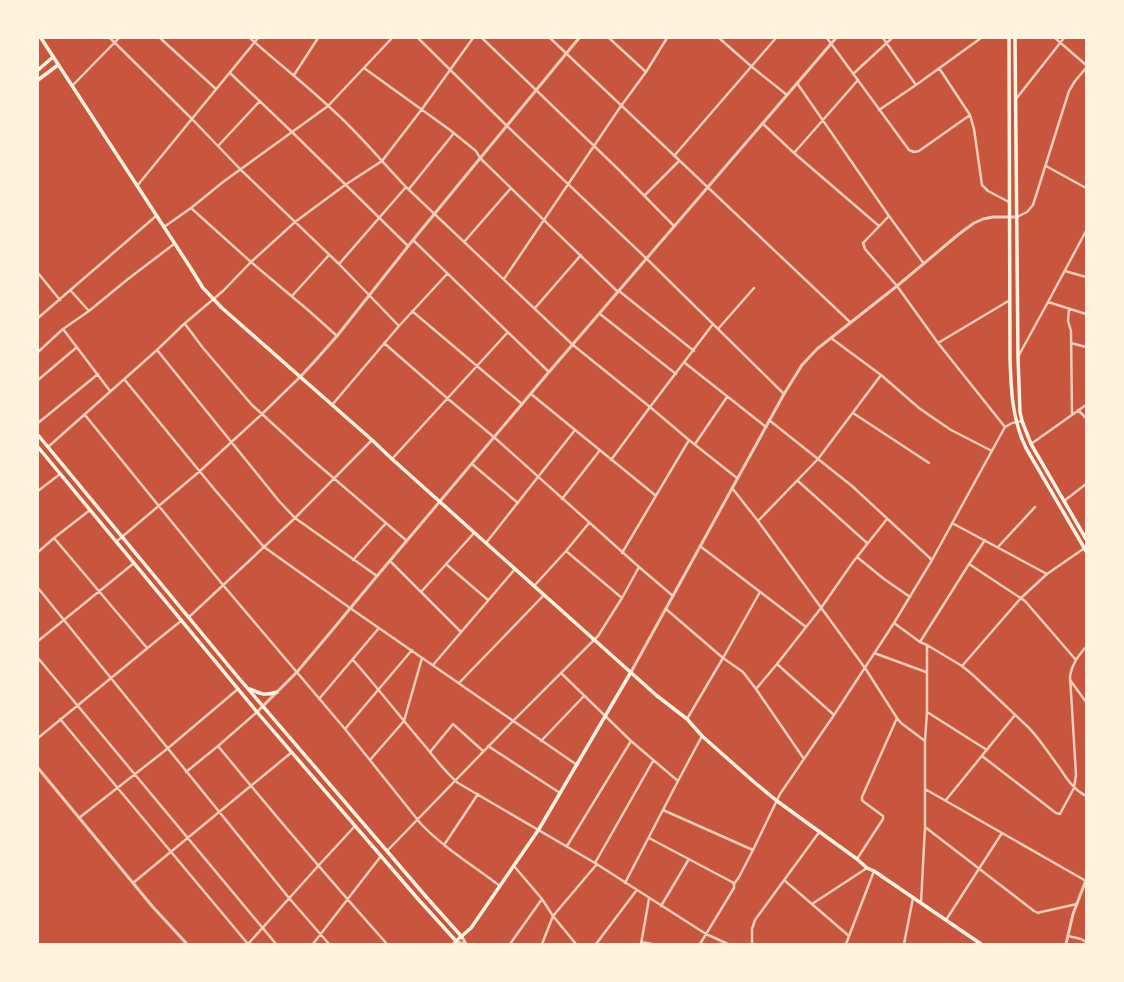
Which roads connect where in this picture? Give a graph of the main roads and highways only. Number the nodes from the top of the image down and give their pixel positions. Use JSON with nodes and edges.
{"nodes":[{"id":1,"x":41,"y":38,"type":"edge"},
{"id":2,"x":1009,"y":38,"type":"edge"},
{"id":3,"x":1015,"y":38,"type":"edge"},
{"id":4,"x":53,"y":57,"type":"junction"},
{"id":5,"x":58,"y":65,"type":"junction"},
{"id":6,"x":38,"y":70,"type":"edge"},
{"id":7,"x":38,"y":80,"type":"edge"},
{"id":8,"x":38,"y":435,"type":"edge"},
{"id":9,"x":38,"y":447,"type":"edge"},
{"id":10,"x":1086,"y":538,"type":"edge"},
{"id":11,"x":1085,"y":549,"type":"edge"},
{"id":12,"x":222,"y":658,"type":"junction"},
{"id":13,"x":217,"y":663,"type":"junction"},
{"id":14,"x":631,"y":672,"type":"junction"},
{"id":15,"x":248,"y":688,"type":"junction"},
{"id":16,"x":277,"y":692,"type":"road end"},
{"id":17,"x":462,"y":936,"type":"junction"},
{"id":18,"x":454,"y":943,"type":"edge"},
{"id":19,"x":981,"y":944,"type":"edge"}],
"edges":[{"from":1,"to":4,"type":"main road"},
{"from":2,"to":11,"type":"main road"},
{"from":3,"to":10,"type":"main road"},
{"from":4,"to":5,"type":"main road"},
{"from":4,"to":6,"type":"main road"},
{"from":5,"to":7,"type":"main road"},
{"from":5,"to":14,"type":"main road"},
{"from":8,"to":12,"type":"main road"},
{"from":9,"to":13,"type":"main road"},
{"from":12,"to":13,"type":"main road"},
{"from":12,"to":15,"type":"main road"},
{"from":13,"to":18,"type":"main road"},
{"from":14,"to":17,"type":"main road"},
{"from":14,"to":19,"type":"main road"},
{"from":15,"to":16,"type":"main road"},
{"from":15,"to":17,"type":"main road"},
{"from":17,"to":18,"type":"main road"}]}
